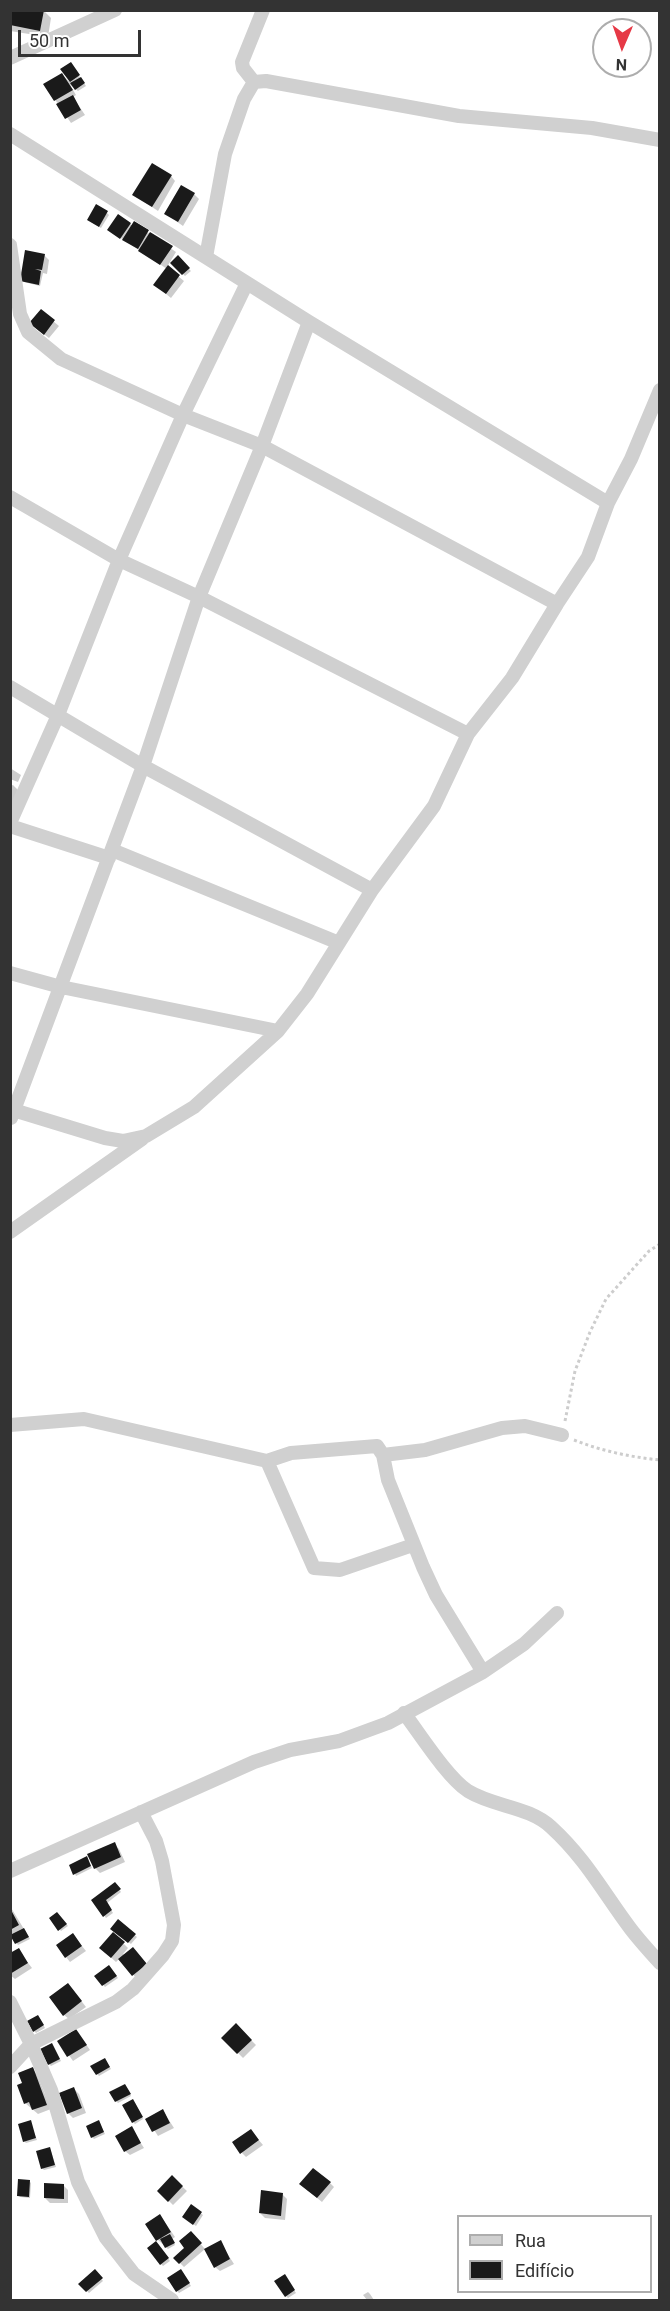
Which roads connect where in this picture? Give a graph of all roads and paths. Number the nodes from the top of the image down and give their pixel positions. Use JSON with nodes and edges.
{"nodes":[{"id":1,"x":116,"y":10,"type":"edge"},
{"id":2,"x":263,"y":10,"type":"edge"},
{"id":3,"x":10,"y":58,"type":"edge"},
{"id":4,"x":254,"y":82,"type":"junction"},
{"id":5,"x":10,"y":135,"type":"edge"},
{"id":6,"x":660,"y":140,"type":"edge"},
{"id":7,"x":10,"y":245,"type":"edge"},
{"id":8,"x":206,"y":257,"type":"junction"},
{"id":9,"x":247,"y":283,"type":"junction"},
{"id":10,"x":309,"y":322,"type":"junction"},
{"id":11,"x":660,"y":390,"type":"edge"},
{"id":12,"x":183,"y":415,"type":"junction"},
{"id":13,"x":262,"y":446,"type":"junction"},
{"id":14,"x":10,"y":497,"type":"edge"},
{"id":15,"x":608,"y":503,"type":"junction"},
{"id":16,"x":120,"y":560,"type":"junction"},
{"id":17,"x":199,"y":597,"type":"junction"},
{"id":18,"x":557,"y":604,"type":"junction"},
{"id":19,"x":10,"y":687,"type":"edge"},
{"id":20,"x":58,"y":715,"type":"junction"},
{"id":21,"x":468,"y":734,"type":"junction"},
{"id":22,"x":143,"y":766,"type":"junction"},
{"id":23,"x":10,"y":824,"type":"edge"},
{"id":24,"x":111,"y":854,"type":"junction"},
{"id":25,"x":372,"y":890,"type":"junction"},
{"id":26,"x":339,"y":943,"type":"junction"},
{"id":27,"x":10,"y":973,"type":"edge"},
{"id":28,"x":61,"y":987,"type":"junction"},
{"id":29,"x":278,"y":1031,"type":"junction"},
{"id":30,"x":12,"y":1113,"type":"edge"},
{"id":31,"x":146,"y":1136,"type":"junction"},
{"id":32,"x":10,"y":1232,"type":"edge"},
{"id":33,"x":660,"y":1244,"type":"edge"},
{"id":34,"x":10,"y":1425,"type":"edge"},
{"id":35,"x":562,"y":1435,"type":"junction"},
{"id":36,"x":383,"y":1455,"type":"junction"},
{"id":37,"x":660,"y":1460,"type":"edge"},
{"id":38,"x":267,"y":1461,"type":"junction"},
{"id":39,"x":413,"y":1545,"type":"junction"},
{"id":40,"x":557,"y":1614,"type":"dead end"},
{"id":41,"x":483,"y":1672,"type":"junction"},
{"id":42,"x":404,"y":1713,"type":"junction"},
{"id":43,"x":141,"y":1812,"type":"junction"},
{"id":44,"x":10,"y":1871,"type":"edge"},
{"id":45,"x":660,"y":1963,"type":"edge"},
{"id":46,"x":10,"y":2002,"type":"edge"},
{"id":47,"x":31,"y":2044,"type":"junction"},
{"id":48,"x":10,"y":2067,"type":"edge"},
{"id":49,"x":172,"y":2301,"type":"edge"}],
"edges":[{"from":1,"to":3,"type":"street"},
{"from":2,"to":4,"type":"street"},
{"from":4,"to":6,"type":"street"},
{"from":4,"to":8,"type":"street"},
{"from":5,"to":8,"type":"street"},
{"from":7,"to":12,"type":"street"},
{"from":8,"to":9,"type":"street"},
{"from":9,"to":10,"type":"street"},
{"from":9,"to":12,"type":"street"},
{"from":10,"to":13,"type":"street"},
{"from":10,"to":15,"type":"street"},
{"from":11,"to":15,"type":"street"},
{"from":12,"to":13,"type":"street"},
{"from":12,"to":16,"type":"street"},
{"from":13,"to":17,"type":"street"},
{"from":13,"to":18,"type":"street"},
{"from":14,"to":16,"type":"street"},
{"from":15,"to":18,"type":"street"},
{"from":16,"to":17,"type":"street"},
{"from":16,"to":20,"type":"street"},
{"from":17,"to":21,"type":"street"},
{"from":17,"to":22,"type":"street"},
{"from":18,"to":21,"type":"street"},
{"from":19,"to":20,"type":"street"},
{"from":20,"to":22,"type":"street"},
{"from":20,"to":23,"type":"street"},
{"from":21,"to":25,"type":"street"},
{"from":22,"to":24,"type":"street"},
{"from":22,"to":25,"type":"street"},
{"from":23,"to":24,"type":"street"},
{"from":24,"to":26,"type":"street"},
{"from":24,"to":28,"type":"street"},
{"from":25,"to":26,"type":"street"},
{"from":26,"to":29,"type":"street"},
{"from":27,"to":28,"type":"street"},
{"from":28,"to":29,"type":"street"},
{"from":28,"to":30,"type":"street"},
{"from":29,"to":31,"type":"street"},
{"from":30,"to":31,"type":"street"},
{"from":31,"to":32,"type":"street"},
{"from":33,"to":35,"type":"path"},
{"from":34,"to":38,"type":"street"},
{"from":35,"to":36,"type":"street"},
{"from":35,"to":37,"type":"path"},
{"from":36,"to":38,"type":"street"},
{"from":36,"to":39,"type":"street"},
{"from":38,"to":39,"type":"street"},
{"from":39,"to":41,"type":"street"},
{"from":40,"to":41,"type":"street"},
{"from":41,"to":42,"type":"street"},
{"from":42,"to":43,"type":"street"},
{"from":42,"to":45,"type":"street"},
{"from":43,"to":44,"type":"street"},
{"from":43,"to":47,"type":"street"},
{"from":46,"to":47,"type":"street"},
{"from":47,"to":48,"type":"street"},
{"from":47,"to":49,"type":"street"}]}
